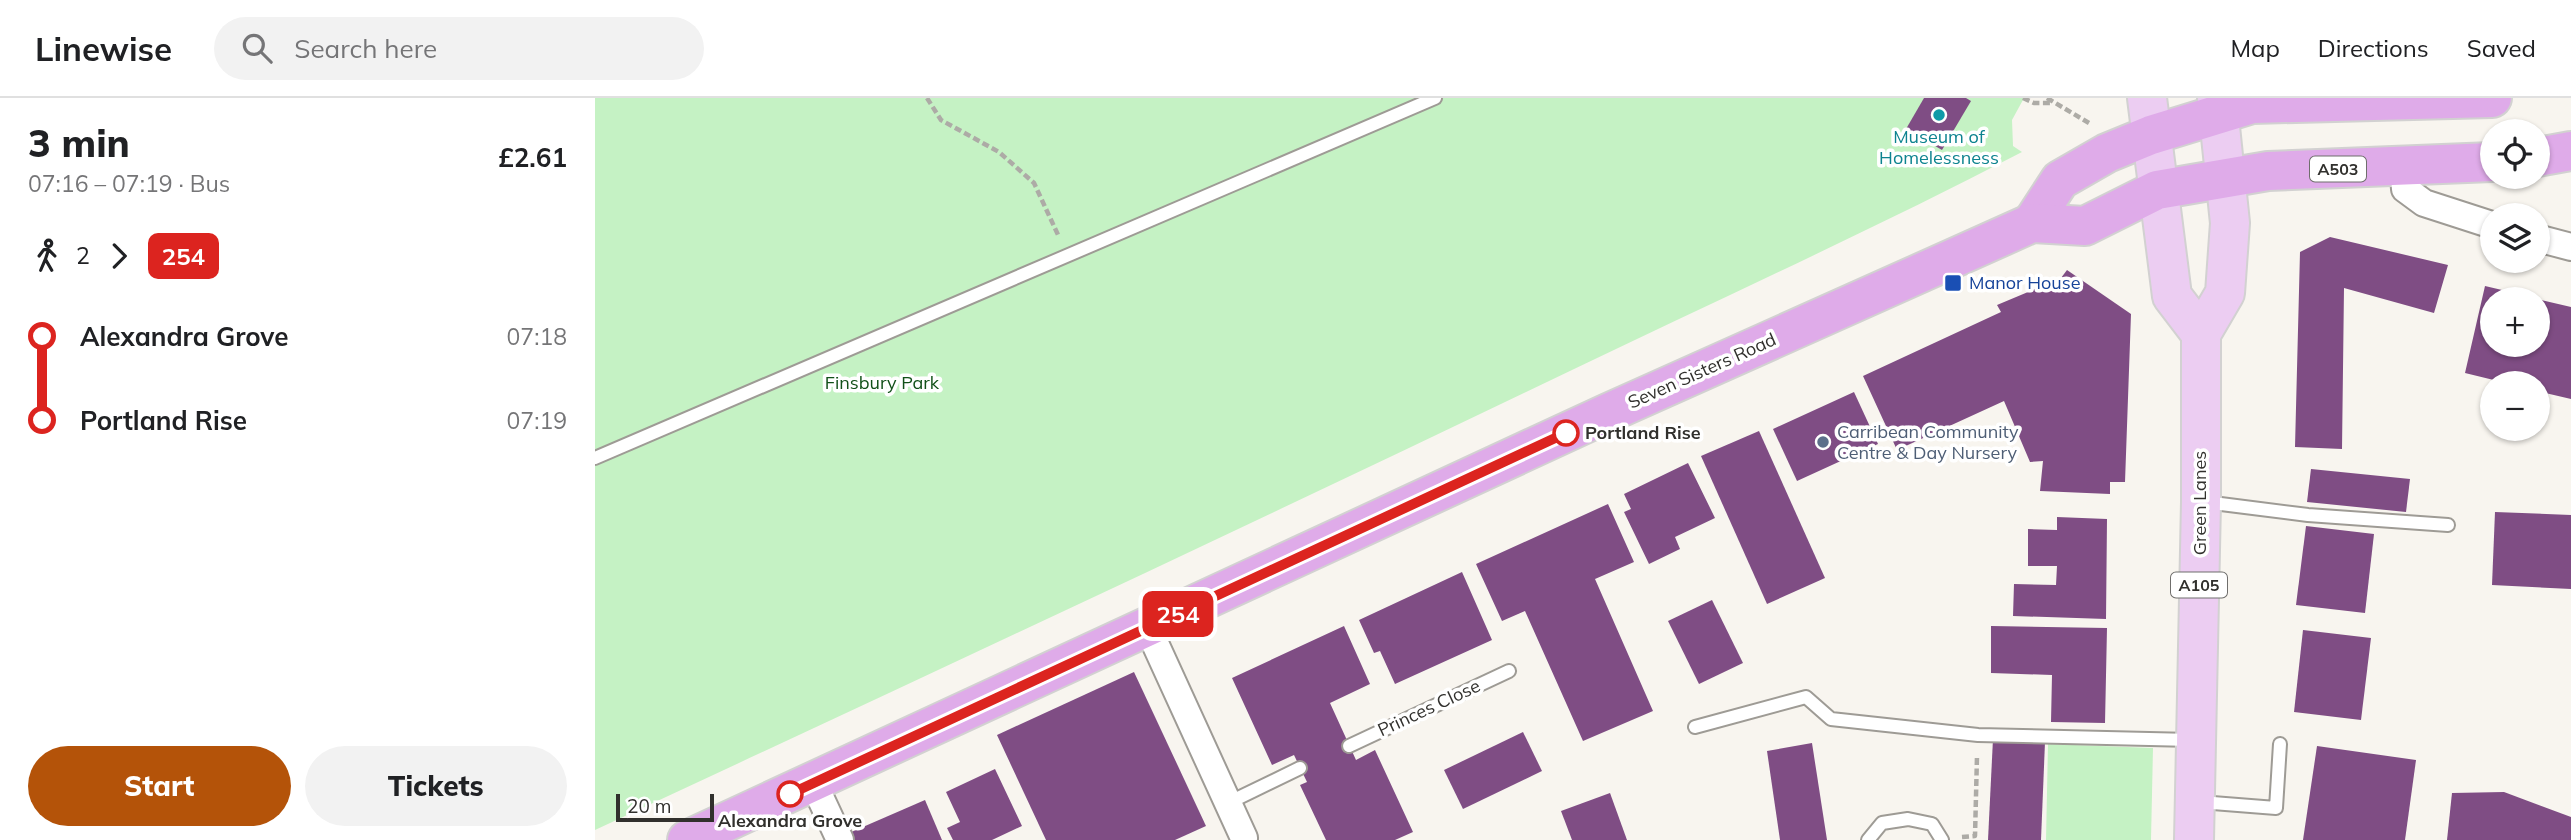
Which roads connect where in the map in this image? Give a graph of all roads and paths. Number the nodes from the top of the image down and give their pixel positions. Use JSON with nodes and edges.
{"nodes":[{"id":1,"x":927,"y":98,"type":"edge"},
{"id":2,"x":1435,"y":98,"type":"edge"},
{"id":3,"x":2023,"y":98,"type":"edge"},
{"id":4,"x":2047,"y":98,"type":"edge"},
{"id":5,"x":2147,"y":98,"type":"edge"},
{"id":6,"x":2492,"y":98,"type":"edge"},
{"id":7,"x":2397,"y":100,"type":"edge"},
{"id":8,"x":2053,"y":103,"type":"junction"},
{"id":9,"x":2218,"y":106,"type":"edge"},
{"id":10,"x":2098,"y":130,"type":"dead end"},
{"id":11,"x":2151,"y":135,"type":"junction"},
{"id":12,"x":2571,"y":151,"type":"edge"},
{"id":13,"x":2550,"y":155,"type":"edge"},
{"id":14,"x":2480,"y":162,"type":"edge"},
{"id":15,"x":2403,"y":164,"type":"junction"},
{"id":16,"x":2225,"y":178,"type":"junction"},
{"id":17,"x":2157,"y":190,"type":"junction"},
{"id":18,"x":2480,"y":221,"type":"edge"},
{"id":19,"x":2032,"y":223,"type":"junction"},
{"id":20,"x":2550,"y":242,"type":"edge"},
{"id":21,"x":2571,"y":247,"type":"edge"},
{"id":22,"x":1067,"y":257,"type":"junction"},
{"id":23,"x":2201,"y":334,"type":"junction"},
{"id":24,"x":595,"y":458,"type":"edge"},
{"id":25,"x":2201,"y":502,"type":"junction"},
{"id":26,"x":2448,"y":526,"type":"dead end"},
{"id":27,"x":1148,"y":628,"type":"junction"},
{"id":28,"x":1509,"y":671,"type":"dead end"},
{"id":29,"x":1695,"y":727,"type":"dead end"},
{"id":30,"x":1978,"y":734,"type":"junction"},
{"id":31,"x":2195,"y":740,"type":"junction"},
{"id":32,"x":2280,"y":744,"type":"dead end"},
{"id":33,"x":1349,"y":746,"type":"dead end"},
{"id":34,"x":1300,"y":768,"type":"dead end"},
{"id":35,"x":814,"y":784,"type":"junction"},
{"id":36,"x":1230,"y":802,"type":"junction"},
{"id":37,"x":2195,"y":802,"type":"junction"},
{"id":38,"x":1244,"y":839,"type":"edge"},
{"id":39,"x":1941,"y":839,"type":"edge"},
{"id":40,"x":687,"y":840,"type":"edge"},
{"id":41,"x":840,"y":840,"type":"edge"},
{"id":42,"x":1868,"y":840,"type":"edge"},
{"id":43,"x":2194,"y":840,"type":"edge"}],
"edges":[{"from":1,"to":22,"type":"path"},
{"from":2,"to":22,"type":"lane"},
{"from":3,"to":8,"type":"path"},
{"from":4,"to":8,"type":"path"},
{"from":5,"to":11,"type":"main road"},
{"from":6,"to":7,"type":"highway"},
{"from":7,"to":9,"type":"highway"},
{"from":8,"to":10,"type":"path"},
{"from":9,"to":11,"type":"highway"},
{"from":9,"to":16,"type":"main road"},
{"from":11,"to":17,"type":"main road"},
{"from":11,"to":19,"type":"highway"},
{"from":12,"to":13,"type":"highway"},
{"from":14,"to":15,"type":"highway","name":"Seven Sisters Road","number":"A503"},
{"from":15,"to":16,"type":"highway","name":"Seven Sisters Road","number":"A503"},
{"from":15,"to":18,"type":"street"},
{"from":16,"to":17,"type":"highway","name":"Seven Sisters Road","number":"A503"},
{"from":16,"to":23,"type":"main road"},
{"from":17,"to":19,"type":"highway","name":"Seven Sisters Road","number":"A503"},
{"from":17,"to":23,"type":"main road"},
{"from":19,"to":27,"type":"highway","name":"Seven Sisters Road","number":"A503"},
{"from":20,"to":21,"type":"street"},
{"from":22,"to":24,"type":"lane"},
{"from":23,"to":25,"type":"main road","name":"Green Lanes","number":"A105"},
{"from":25,"to":26,"type":"lane"},
{"from":25,"to":31,"type":"main road","name":"Green Lanes","number":"A105"},
{"from":27,"to":35,"type":"highway","name":"Seven Sisters Road","number":"A503"},
{"from":27,"to":36,"type":"street"},
{"from":28,"to":33,"type":"lane","name":"Princes Close"},
{"from":29,"to":30,"type":"lane"},
{"from":30,"to":31,"type":"lane"},
{"from":30,"to":39,"type":"path"},
{"from":31,"to":37,"type":"main road","name":"Green Lanes","number":"A105"},
{"from":32,"to":37,"type":"lane"},
{"from":34,"to":36,"type":"lane"},
{"from":35,"to":40,"type":"highway","name":"Seven Sisters Road","number":"A503"},
{"from":35,"to":41,"type":"street"},
{"from":36,"to":38,"type":"street"},
{"from":37,"to":43,"type":"main road","name":"Green Lanes","number":"A105"},
{"from":39,"to":42,"type":"lane"}]}
